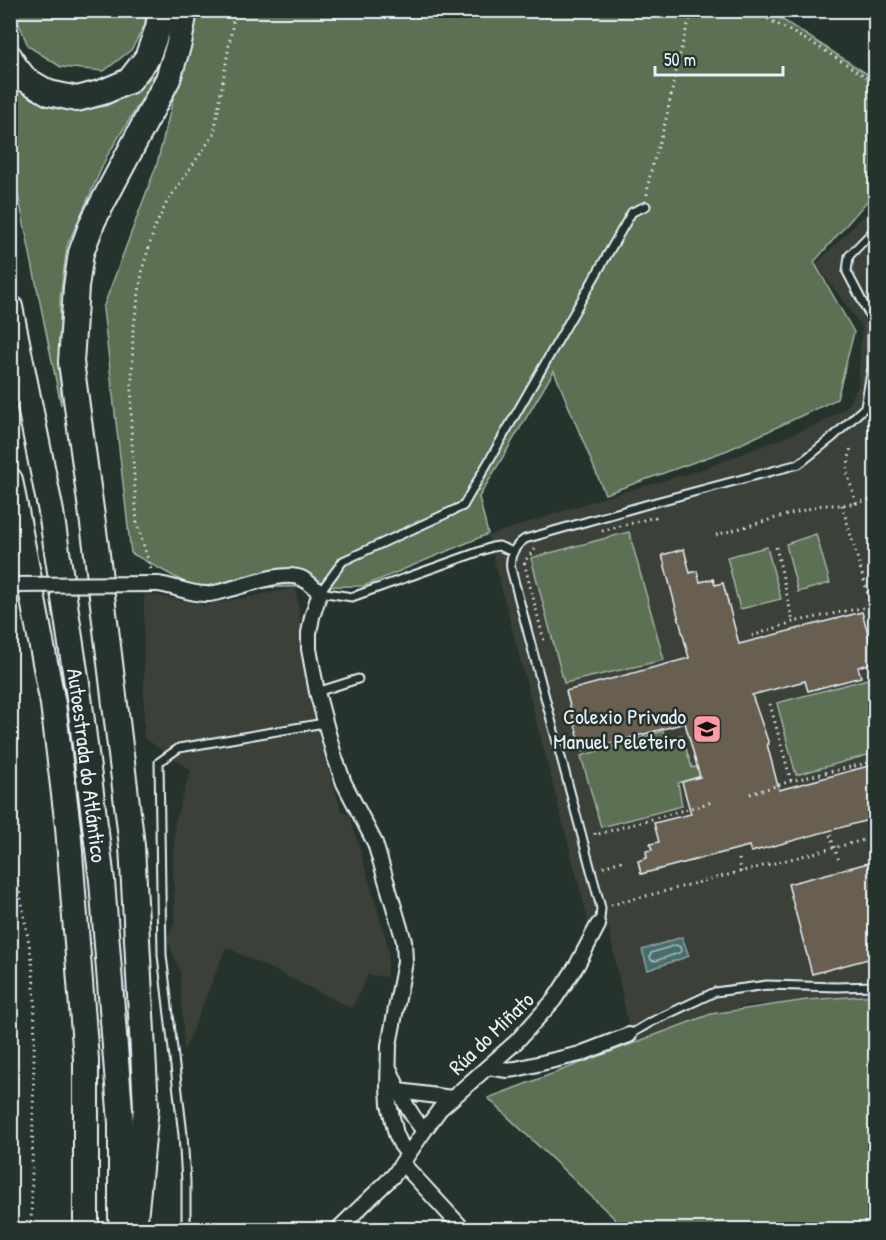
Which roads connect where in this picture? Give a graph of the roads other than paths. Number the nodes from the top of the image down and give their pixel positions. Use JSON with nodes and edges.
{"nodes":[{"id":1,"x":161,"y":10,"type":"edge"},
{"id":2,"x":185,"y":10,"type":"edge"},
{"id":3,"x":10,"y":57,"type":"edge"},
{"id":4,"x":646,"y":206,"type":"road end"},
{"id":5,"x":876,"y":228,"type":"edge"},
{"id":6,"x":10,"y":307,"type":"edge"},
{"id":7,"x":10,"y":480,"type":"edge"},
{"id":8,"x":10,"y":546,"type":"edge"},
{"id":9,"x":513,"y":552,"type":"junction"},
{"id":10,"x":10,"y":585,"type":"edge"},
{"id":11,"x":320,"y":592,"type":"junction"},
{"id":12,"x":358,"y":679,"type":"dead end"},
{"id":13,"x":317,"y":692,"type":"junction"},
{"id":14,"x":324,"y":723,"type":"junction"},
{"id":15,"x":598,"y":925,"type":"joint"},
{"id":16,"x":78,"y":955,"type":"junction"},
{"id":17,"x":876,"y":986,"type":"edge"},
{"id":18,"x":629,"y":1035,"type":"joint"},
{"id":19,"x":488,"y":1067,"type":"junction"},
{"id":20,"x":389,"y":1068,"type":"junction"},
{"id":21,"x":399,"y":1091,"type":"junction"},
{"id":22,"x":452,"y":1098,"type":"junction"},
{"id":23,"x":424,"y":1131,"type":"junction"},
{"id":24,"x":405,"y":1159,"type":"junction"},
{"id":25,"x":86,"y":1230,"type":"edge"},
{"id":26,"x":122,"y":1230,"type":"edge"},
{"id":27,"x":134,"y":1230,"type":"edge"},
{"id":28,"x":186,"y":1230,"type":"edge"},
{"id":29,"x":337,"y":1230,"type":"edge"},
{"id":30,"x":464,"y":1230,"type":"edge"}],
"edges":[{"from":1,"to":3,"type":"highway"},
{"from":2,"to":27,"type":"highway"},
{"from":4,"to":11,"type":"lane"},
{"from":5,"to":9,"type":"lane"},
{"from":6,"to":26,"type":"highway","name":"Autoestrada do Atlántico"},
{"from":7,"to":16,"type":"highway","name":"Autoestrada do Atlántico"},
{"from":8,"to":16,"type":"highway"},
{"from":9,"to":11,"type":"lane"},
{"from":9,"to":15,"type":"lane"},
{"from":10,"to":11,"type":"street","bridge":true},
{"from":11,"to":13,"type":"street"},
{"from":12,"to":13,"type":"lane"},
{"from":13,"to":14,"type":"street"},
{"from":14,"to":20,"type":"street"},
{"from":14,"to":28,"type":"lane"},
{"from":15,"to":19,"type":"street","name":"Rúa do Miñato"},
{"from":16,"to":25,"type":"highway","name":"Autoestrada do Atlántico"},
{"from":17,"to":18,"type":"lane"},
{"from":18,"to":19,"type":"street"},
{"from":19,"to":22,"type":"street","name":"Rúa do Miñato"},
{"from":20,"to":21,"type":"street"},
{"from":20,"to":24,"type":"street"},
{"from":21,"to":22,"type":"street"},
{"from":21,"to":23,"type":"street"},
{"from":22,"to":23,"type":"street","name":"Rúa do Miñato"},
{"from":23,"to":24,"type":"street","name":"Rúa do Miñato"},
{"from":24,"to":29,"type":"street","name":"Rúa do Miñato"},
{"from":24,"to":30,"type":"street"}]}
